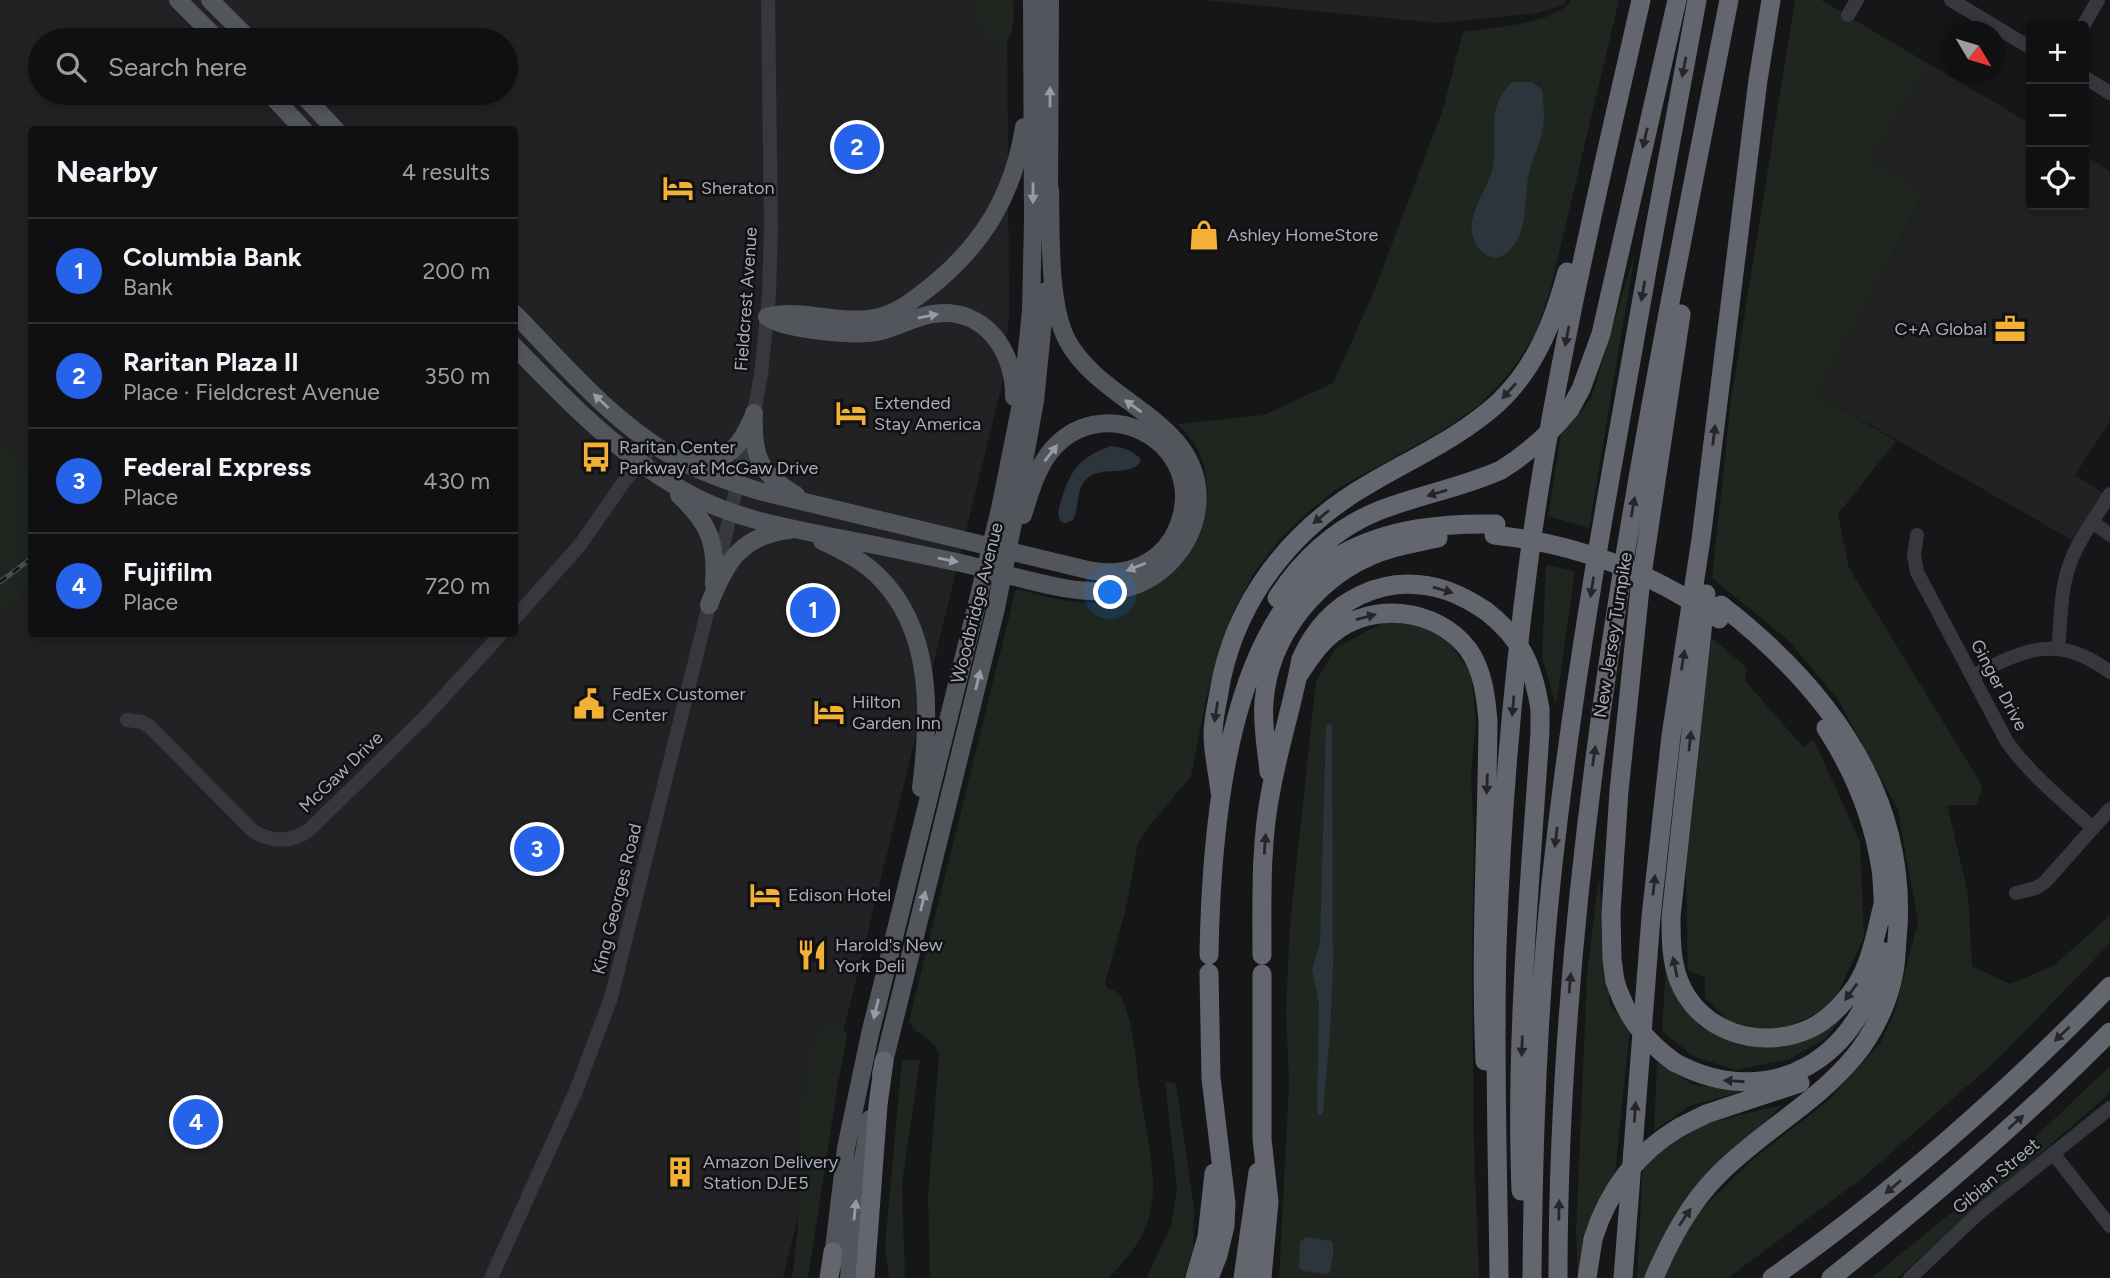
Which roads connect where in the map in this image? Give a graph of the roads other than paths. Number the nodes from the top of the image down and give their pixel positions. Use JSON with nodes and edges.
{"nodes":[{"id":1,"x":178,"y":0,"type":"edge"},
{"id":2,"x":210,"y":0,"type":"edge"},
{"id":3,"x":768,"y":0,"type":"edge"},
{"id":4,"x":1032,"y":0,"type":"edge"},
{"id":5,"x":1050,"y":0,"type":"edge"},
{"id":6,"x":1641,"y":0,"type":"edge"},
{"id":7,"x":1677,"y":0,"type":"edge"},
{"id":8,"x":1697,"y":0,"type":"edge"},
{"id":9,"x":1729,"y":0,"type":"edge"},
{"id":10,"x":1771,"y":0,"type":"edge"},
{"id":11,"x":1857,"y":0,"type":"edge"},
{"id":12,"x":1951,"y":0,"type":"edge"},
{"id":13,"x":2098,"y":0,"type":"edge"},
{"id":14,"x":1848,"y":15,"type":"dead end"},
{"id":15,"x":2086,"y":21,"type":"edge"},
{"id":16,"x":206,"y":28,"type":"edge"},
{"id":17,"x":238,"y":28,"type":"edge"},
{"id":18,"x":2026,"y":45,"type":"edge"},
{"id":19,"x":1032,"y":51,"type":"junction"},
{"id":20,"x":2089,"y":80,"type":"edge"},
{"id":21,"x":2110,"y":93,"type":"edge"},
{"id":22,"x":280,"y":105,"type":"edge"},
{"id":23,"x":312,"y":105,"type":"edge"},
{"id":24,"x":300,"y":126,"type":"edge"},
{"id":25,"x":332,"y":126,"type":"edge"},
{"id":26,"x":1050,"y":189,"type":"junction"},
{"id":27,"x":1689,"y":201,"type":"junction"},
{"id":28,"x":1591,"y":221,"type":"junction"},
{"id":29,"x":518,"y":317,"type":"edge"},
{"id":30,"x":767,"y":317,"type":"junction"},
{"id":31,"x":518,"y":350,"type":"edge"},
{"id":32,"x":754,"y":413,"type":"junction"},
{"id":33,"x":654,"y":444,"type":"junction"},
{"id":34,"x":681,"y":461,"type":"junction"},
{"id":35,"x":639,"y":463,"type":"junction"},
{"id":36,"x":658,"y":476,"type":"junction"},
{"id":37,"x":1709,"y":480,"type":"junction"},
{"id":38,"x":738,"y":485,"type":"junction"},
{"id":39,"x":2110,"y":494,"type":"edge"},
{"id":40,"x":816,"y":504,"type":"junction"},
{"id":41,"x":1013,"y":512,"type":"junction"},
{"id":42,"x":732,"y":513,"type":"junction"},
{"id":43,"x":2093,"y":522,"type":"junction"},
{"id":44,"x":1495,"y":529,"type":"junction"},
{"id":45,"x":796,"y":530,"type":"junction"},
{"id":46,"x":1917,"y":535,"type":"dead end"},
{"id":47,"x":2110,"y":535,"type":"edge"},
{"id":48,"x":714,"y":584,"type":"junction"},
{"id":49,"x":709,"y":606,"type":"junction"},
{"id":50,"x":1720,"y":612,"type":"junction"},
{"id":51,"x":518,"y":615,"type":"edge"},
{"id":52,"x":498,"y":637,"type":"edge"},
{"id":53,"x":2058,"y":649,"type":"junction"},
{"id":54,"x":2110,"y":672,"type":"edge"},
{"id":55,"x":1298,"y":676,"type":"junction"},
{"id":56,"x":1972,"y":676,"type":"junction"},
{"id":57,"x":127,"y":720,"type":"dead end"},
{"id":58,"x":1236,"y":723,"type":"junction"},
{"id":59,"x":1270,"y":791,"type":"junction"},
{"id":60,"x":1220,"y":792,"type":"junction"},
{"id":61,"x":2110,"y":809,"type":"edge"},
{"id":62,"x":2093,"y":828,"type":"junction"},
{"id":63,"x":2016,"y":893,"type":"dead end"},
{"id":64,"x":903,"y":895,"type":"junction"},
{"id":65,"x":1883,"y":905,"type":"junction"},
{"id":66,"x":1895,"y":957,"type":"junction"},
{"id":67,"x":2110,"y":986,"type":"edge"},
{"id":68,"x":2110,"y":1032,"type":"edge"},
{"id":69,"x":884,"y":1060,"type":"junction"},
{"id":70,"x":2110,"y":1108,"type":"edge"},
{"id":71,"x":1217,"y":1137,"type":"junction"},
{"id":72,"x":1262,"y":1139,"type":"junction"},
{"id":73,"x":2053,"y":1153,"type":"junction"},
{"id":74,"x":1498,"y":1166,"type":"junction"},
{"id":75,"x":871,"y":1193,"type":"junction"},
{"id":76,"x":2110,"y":1226,"type":"edge"},
{"id":77,"x":833,"y":1252,"type":"joint"},
{"id":78,"x":491,"y":1278,"type":"edge"},
{"id":79,"x":830,"y":1278,"type":"edge"},
{"id":80,"x":849,"y":1278,"type":"edge"},
{"id":81,"x":865,"y":1278,"type":"edge"},
{"id":82,"x":875,"y":1278,"type":"edge"},
{"id":83,"x":1195,"y":1278,"type":"edge"},
{"id":84,"x":1209,"y":1278,"type":"edge"},
{"id":85,"x":1243,"y":1278,"type":"edge"},
{"id":86,"x":1262,"y":1278,"type":"edge"},
{"id":87,"x":1499,"y":1278,"type":"edge"},
{"id":88,"x":1531,"y":1278,"type":"edge"},
{"id":89,"x":1558,"y":1278,"type":"edge"},
{"id":90,"x":1587,"y":1278,"type":"edge"},
{"id":91,"x":1623,"y":1278,"type":"edge"},
{"id":92,"x":1654,"y":1278,"type":"edge"},
{"id":93,"x":1772,"y":1278,"type":"edge"},
{"id":94,"x":1831,"y":1278,"type":"edge"},
{"id":95,"x":1910,"y":1278,"type":"edge"}],
"edges":[{"from":1,"to":16,"type":"main road"},
{"from":2,"to":17,"type":"main road"},
{"from":3,"to":30,"type":"street","name":"Fieldcrest Avenue"},
{"from":4,"to":19,"type":"main road","name":"Woodbridge Avenue"},
{"from":26,"to":5,"type":"main road","name":"Woodbridge Avenue","one_way":true},
{"from":6,"to":28,"type":"highway"},
{"from":7,"to":58,"type":"highway","one_way":true,"bridge":true},
{"from":8,"to":88,"type":"highway","name":"New Jersey Turnpike","one_way":true},
{"from":9,"to":27,"type":"highway","name":"New Jersey Turnpike"},
{"from":37,"to":10,"type":"highway","one_way":true},
{"from":11,"to":14,"type":"street"},
{"from":12,"to":18,"type":"street"},
{"from":13,"to":15,"type":"street"},
{"from":19,"to":30,"type":"main road"},
{"from":19,"to":41,"type":"main road","name":"Woodbridge Avenue","one_way":true},
{"from":20,"to":21,"type":"street"},
{"from":22,"to":24,"type":"main road"},
{"from":23,"to":25,"type":"main road"},
{"from":26,"to":41,"type":"main road","name":"Woodbridge Avenue"},
{"from":45,"to":26,"type":"main road","one_way":true},
{"from":65,"to":27,"type":"highway","one_way":true,"bridge":true},
{"from":89,"to":27,"type":"highway","name":"New Jersey Turnpike","one_way":true},
{"from":28,"to":60,"type":"highway","one_way":true},
{"from":28,"to":74,"type":"highway","one_way":true},
{"from":33,"to":29,"type":"main road","one_way":true},
{"from":30,"to":32,"type":"street","name":"Fieldcrest Avenue"},
{"from":30,"to":41,"type":"main road","one_way":true},
{"from":31,"to":35,"type":"main road"},
{"from":32,"to":34,"type":"main road"},
{"from":32,"to":38,"type":"street","name":"Fieldcrest Avenue"},
{"from":32,"to":40,"type":"main road"},
{"from":33,"to":34,"type":"main road"},
{"from":33,"to":35,"type":"street"},
{"from":34,"to":38,"type":"main road"},
{"from":35,"to":36,"type":"main road"},
{"from":35,"to":51,"type":"street"},
{"from":36,"to":42,"type":"main road"},
{"from":36,"to":48,"type":"main road"},
{"from":65,"to":37,"type":"highway","one_way":true},
{"from":91,"to":37,"type":"highway","one_way":true},
{"from":38,"to":40,"type":"main road"},
{"from":38,"to":42,"type":"street","name":"Fieldcrest Avenue"},
{"from":39,"to":43,"type":"street"},
{"from":41,"to":40,"type":"main road","one_way":true},
{"from":41,"to":64,"type":"main road","name":"Woodbridge Avenue","bridge":true},
{"from":69,"to":41,"type":"main road","name":"Woodbridge Avenue","one_way":true,"bridge":true},
{"from":42,"to":45,"type":"main road"},
{"from":42,"to":48,"type":"street","name":"King Georges Road"},
{"from":43,"to":47,"type":"street"},
{"from":43,"to":53,"type":"street"},
{"from":44,"to":50,"type":"highway","bridge":true},
{"from":44,"to":58,"type":"highway"},
{"from":44,"to":59,"type":"highway"},
{"from":45,"to":49,"type":"main road"},
{"from":45,"to":64,"type":"main road"},
{"from":46,"to":56,"type":"street","name":"Ginger Drive"},
{"from":48,"to":49,"type":"street","name":"King Georges Road"},
{"from":49,"to":78,"type":"street","name":"King Georges Road"},
{"from":50,"to":65,"type":"highway"},
{"from":50,"to":66,"type":"highway"},
{"from":52,"to":57,"type":"street","name":"McGaw Drive"},
{"from":53,"to":54,"type":"street"},
{"from":53,"to":56,"type":"street"},
{"from":55,"to":59,"type":"highway"},
{"from":55,"to":74,"type":"highway","one_way":true},
{"from":55,"to":88,"type":"highway","one_way":true,"bridge":true},
{"from":56,"to":62,"type":"street","name":"Ginger Drive"},
{"from":58,"to":60,"type":"highway"},
{"from":72,"to":59,"type":"highway","one_way":true},
{"from":60,"to":71,"type":"highway"},
{"from":61,"to":62,"type":"street"},
{"from":62,"to":63,"type":"street"},
{"from":64,"to":77,"type":"main road","name":"Woodbridge Avenue","one_way":true},
{"from":66,"to":90,"type":"highway","bridge":true},
{"from":92,"to":66,"type":"highway","one_way":true},
{"from":67,"to":93,"type":"highway","one_way":true},
{"from":94,"to":68,"type":"highway","one_way":true},
{"from":69,"to":75,"type":"highway"},
{"from":80,"to":69,"type":"main road","name":"Woodbridge Avenue","one_way":true},
{"from":70,"to":73,"type":"street","name":"Gibian Street"},
{"from":71,"to":83,"type":"highway"},
{"from":71,"to":84,"type":"highway"},
{"from":72,"to":85,"type":"highway"},
{"from":72,"to":86,"type":"highway"},
{"from":73,"to":76,"type":"street"},
{"from":73,"to":95,"type":"street","name":"Gibian Street"},
{"from":74,"to":87,"type":"highway"},
{"from":75,"to":81,"type":"highway"},
{"from":75,"to":82,"type":"highway"},
{"from":77,"to":79,"type":"highway"}]}
